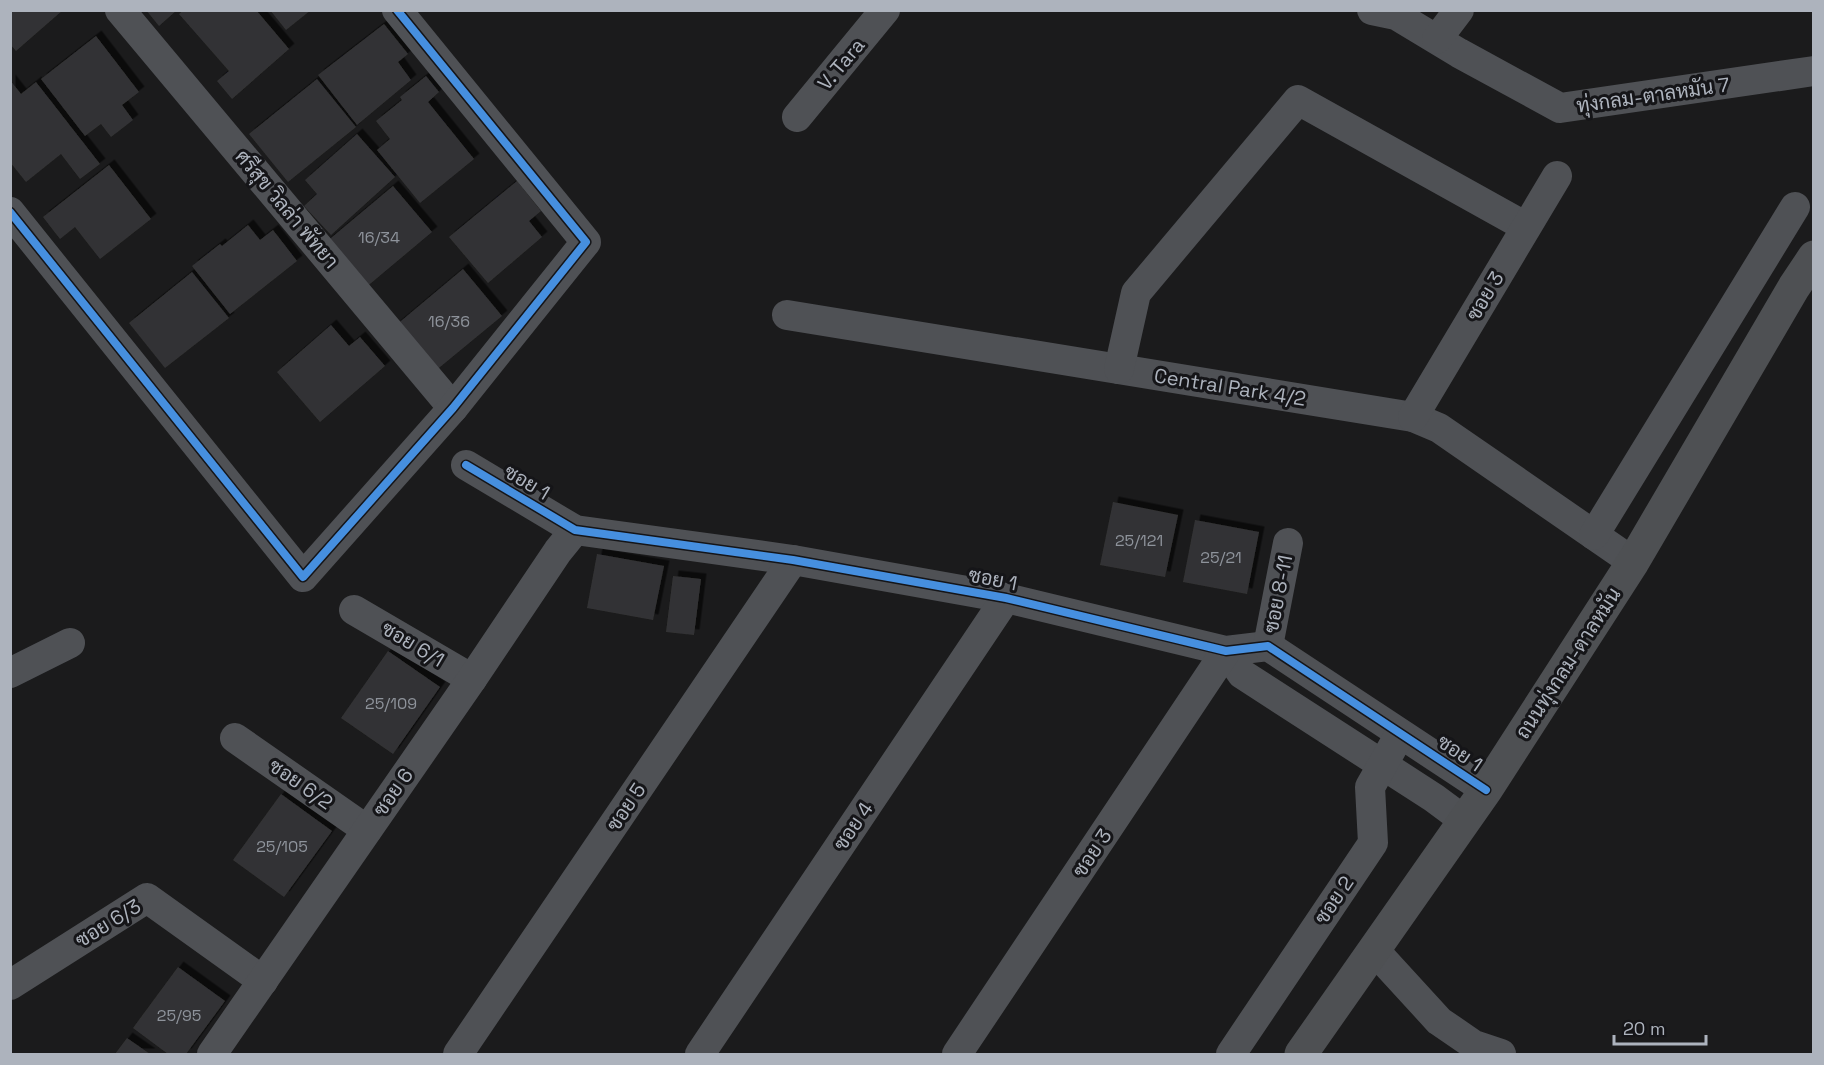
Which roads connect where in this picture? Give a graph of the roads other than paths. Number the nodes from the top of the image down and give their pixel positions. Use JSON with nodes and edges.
{"nodes":[{"id":1,"x":120,"y":10,"type":"edge"},
{"id":2,"x":398,"y":10,"type":"edge"},
{"id":3,"x":885,"y":10,"type":"edge"},
{"id":4,"x":1459,"y":10,"type":"edge"},
{"id":5,"x":1389,"y":12,"type":"edge"},
{"id":6,"x":1437,"y":39,"type":"junction"},
{"id":7,"x":1814,"y":71,"type":"edge"},
{"id":8,"x":797,"y":117,"type":"dead end"},
{"id":9,"x":1557,"y":176,"type":"dead end"},
{"id":10,"x":1795,"y":207,"type":"dead end"},
{"id":11,"x":10,"y":212,"type":"edge"},
{"id":12,"x":1526,"y":227,"type":"junction"},
{"id":13,"x":1814,"y":256,"type":"edge"},
{"id":14,"x":787,"y":315,"type":"dead end"},
{"id":15,"x":1119,"y":369,"type":"junction"},
{"id":16,"x":453,"y":408,"type":"junction"},
{"id":17,"x":1413,"y":417,"type":"junction"},
{"id":18,"x":466,"y":465,"type":"dead end"},
{"id":19,"x":575,"y":530,"type":"junction"},
{"id":20,"x":1593,"y":535,"type":"junction"},
{"id":21,"x":1288,"y":543,"type":"dead end"},
{"id":22,"x":793,"y":560,"type":"junction"},
{"id":23,"x":1633,"y":562,"type":"junction"},
{"id":24,"x":1006,"y":598,"type":"junction"},
{"id":25,"x":354,"y":609,"type":"dead end"},
{"id":26,"x":70,"y":643,"type":"dead end"},
{"id":27,"x":1268,"y":646,"type":"junction"},
{"id":28,"x":1226,"y":651,"type":"junction"},
{"id":29,"x":10,"y":674,"type":"edge"},
{"id":30,"x":472,"y":679,"type":"junction"},
{"id":31,"x":1400,"y":734,"type":"junction"},
{"id":32,"x":235,"y":738,"type":"dead end"},
{"id":33,"x":1383,"y":765,"type":"junction"},
{"id":34,"x":1486,"y":790,"type":"junction"},
{"id":35,"x":1465,"y":820,"type":"junction"},
{"id":36,"x":367,"y":830,"type":"junction"},
{"id":37,"x":1374,"y":950,"type":"junction"},
{"id":38,"x":263,"y":981,"type":"junction"},
{"id":39,"x":10,"y":985,"type":"edge"},
{"id":40,"x":212,"y":1054,"type":"edge"},
{"id":41,"x":458,"y":1054,"type":"edge"},
{"id":42,"x":700,"y":1054,"type":"edge"},
{"id":43,"x":957,"y":1054,"type":"edge"},
{"id":44,"x":1231,"y":1054,"type":"edge"},
{"id":45,"x":1301,"y":1054,"type":"edge"},
{"id":46,"x":1501,"y":1054,"type":"edge"}],
"edges":[{"from":1,"to":16,"type":"street","name":"ศรีสุข วิลล่า พัทยา"},
{"from":2,"to":16,"type":"street"},
{"from":3,"to":8,"type":"street","name":"V. Tara"},
{"from":4,"to":6,"type":"street"},
{"from":5,"to":6,"type":"street","name":"ทุ่งกลม-ตาลหมัน 7"},
{"from":6,"to":7,"type":"street","name":"ทุ่งกลม-ตาลหมัน 7"},
{"from":9,"to":12,"type":"street","name":"ซอย 3"},
{"from":10,"to":20,"type":"street"},
{"from":11,"to":16,"type":"street"},
{"from":12,"to":15,"type":"street"},
{"from":12,"to":17,"type":"street","name":"ซอย 3"},
{"from":13,"to":23,"type":"street","name":"ถนนทุ่งกลม-ตาลหมัน"},
{"from":14,"to":15,"type":"street","name":"Central Park 4/2"},
{"from":15,"to":17,"type":"street","name":"Central Park 4/2"},
{"from":17,"to":20,"type":"street","name":"Central Park 4/2"},
{"from":18,"to":19,"type":"street","name":"ซอย 1"},
{"from":19,"to":22,"type":"street","name":"ซอย 1"},
{"from":19,"to":30,"type":"street","name":"ซอย 6"},
{"from":20,"to":23,"type":"street","name":"Central Park 4/2"},
{"from":21,"to":27,"type":"street","name":"ซอย 8-11"},
{"from":22,"to":24,"type":"street","name":"ซอย 1"},
{"from":22,"to":41,"type":"street","name":"ซอย 5"},
{"from":23,"to":34,"type":"street","name":"ถนนทุ่งกลม-ตาลหมัน"},
{"from":24,"to":28,"type":"street","name":"ซอย 1"},
{"from":24,"to":42,"type":"street","name":"ซอย 4"},
{"from":25,"to":30,"type":"street","name":"ซอย 6/1"},
{"from":26,"to":29,"type":"street"},
{"from":27,"to":28,"type":"street","name":"ซอย 1"},
{"from":27,"to":31,"type":"street","name":"ซอย 1"},
{"from":28,"to":33,"type":"street"},
{"from":28,"to":43,"type":"street","name":"ซอย 3"},
{"from":30,"to":36,"type":"street","name":"ซอย 6"},
{"from":31,"to":33,"type":"street","name":"ซอย 2"},
{"from":31,"to":34,"type":"street","name":"ซอย 1"},
{"from":32,"to":36,"type":"street","name":"ซอย 6/2"},
{"from":33,"to":35,"type":"street"},
{"from":33,"to":44,"type":"street","name":"ซอย 2"},
{"from":34,"to":35,"type":"street","name":"ถนนทุ่งกลม-ตาลหมัน"},
{"from":35,"to":37,"type":"street","name":"ถนนทุ่งกลม-ตาลหมัน"},
{"from":36,"to":38,"type":"street","name":"ซอย 6"},
{"from":37,"to":45,"type":"street","name":"ถนนทุ่งกลม-ตาลหมัน"},
{"from":37,"to":46,"type":"street"},
{"from":38,"to":39,"type":"street","name":"ซอย 6/3"},
{"from":38,"to":40,"type":"street","name":"ซอย 6"}]}
